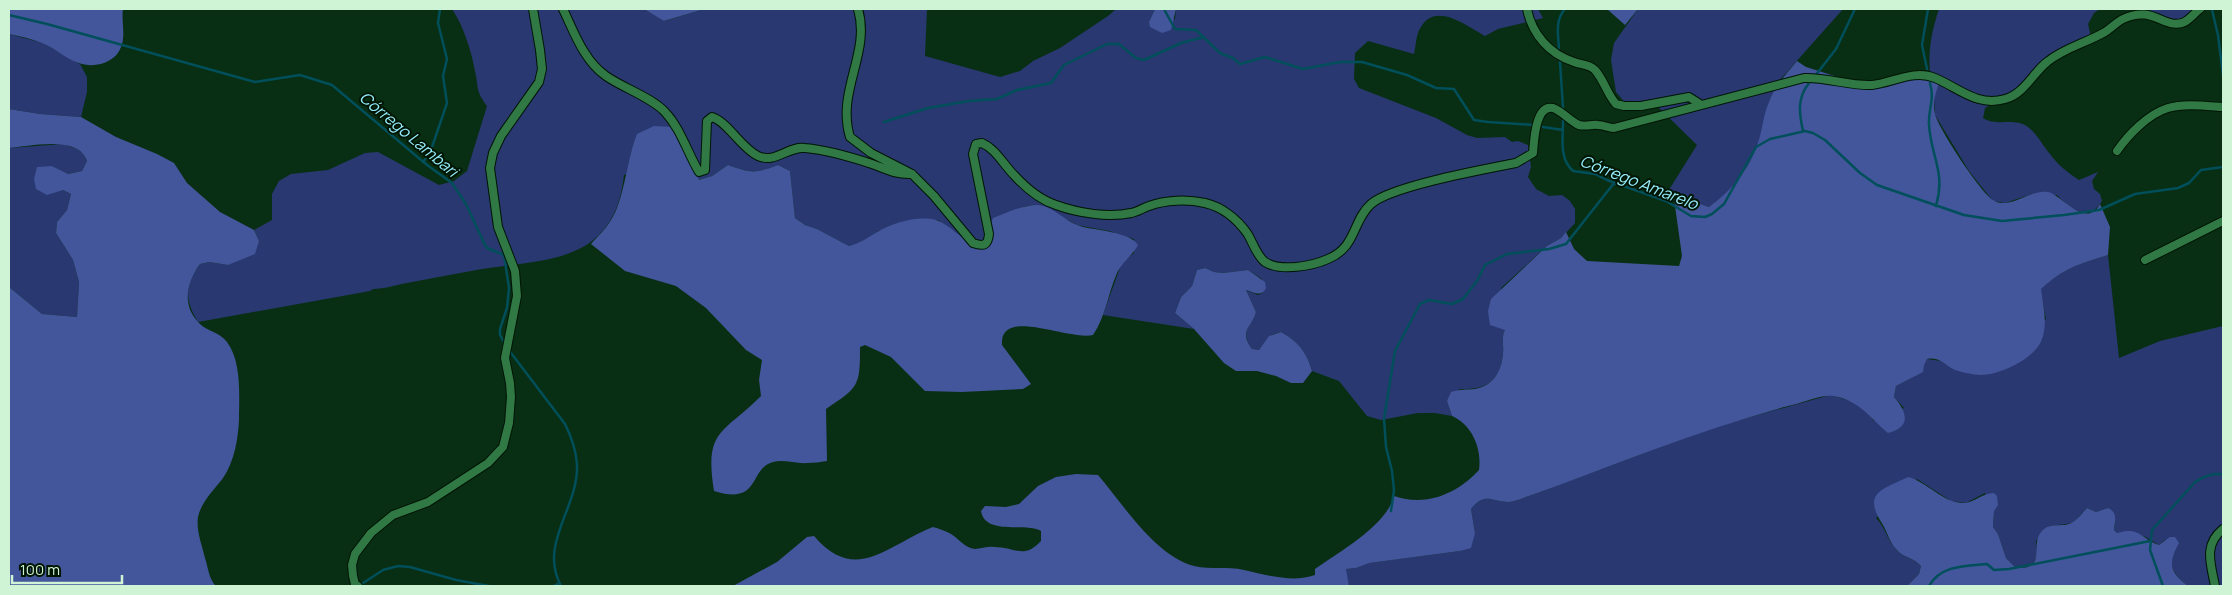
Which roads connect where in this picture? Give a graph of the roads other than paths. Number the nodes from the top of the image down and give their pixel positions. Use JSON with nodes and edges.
{"nodes":[{"id":1,"x":532,"y":9,"type":"edge"},
{"id":2,"x":563,"y":9,"type":"edge"},
{"id":3,"x":858,"y":9,"type":"edge"},
{"id":4,"x":1527,"y":9,"type":"edge"},
{"id":5,"x":2200,"y":9,"type":"edge"},
{"id":6,"x":1700,"y":104,"type":"junction"},
{"id":7,"x":2223,"y":107,"type":"edge"},
{"id":8,"x":2117,"y":151,"type":"dead end"},
{"id":9,"x":912,"y":174,"type":"junction"},
{"id":10,"x":2223,"y":221,"type":"edge"},
{"id":11,"x":2145,"y":260,"type":"dead end"},
{"id":12,"x":2223,"y":529,"type":"edge"},
{"id":13,"x":358,"y":586,"type":"edge"},
{"id":14,"x":2215,"y":586,"type":"edge"}],
"edges":[{"from":1,"to":13,"type":"street"},
{"from":2,"to":9,"type":"street"},
{"from":3,"to":9,"type":"street"},
{"from":4,"to":6,"type":"street"},
{"from":5,"to":6,"type":"street"},
{"from":6,"to":9,"type":"street"},
{"from":7,"to":8,"type":"street"},
{"from":10,"to":11,"type":"street"},
{"from":12,"to":14,"type":"street"}]}
